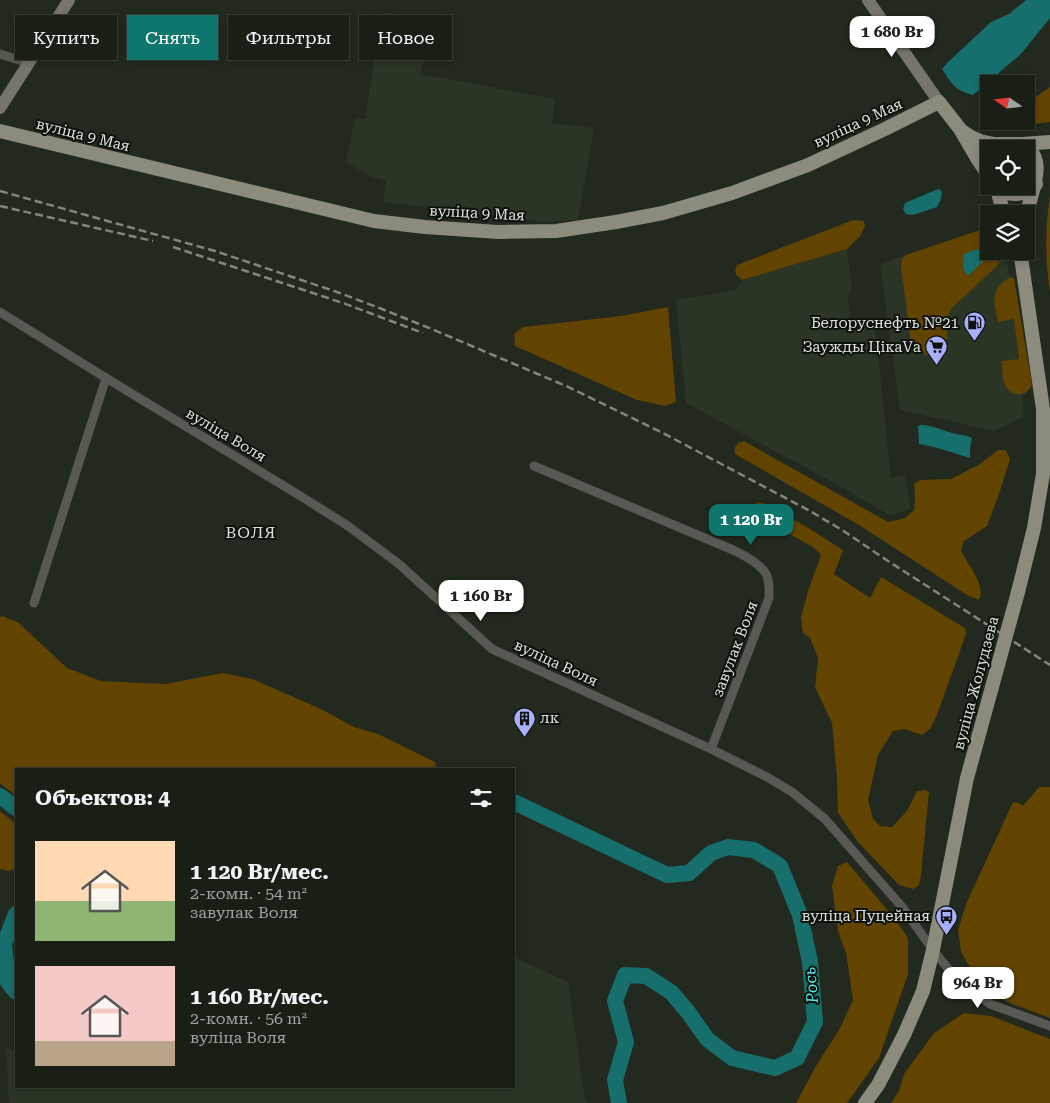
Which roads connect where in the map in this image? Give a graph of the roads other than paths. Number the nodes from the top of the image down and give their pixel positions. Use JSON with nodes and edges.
{"nodes":[{"id":1,"x":69,"y":0,"type":"edge"},
{"id":2,"x":868,"y":0,"type":"edge"},
{"id":3,"x":0,"y":54,"type":"edge"},
{"id":4,"x":29,"y":63,"type":"junction"},
{"id":5,"x":939,"y":102,"type":"junction"},
{"id":6,"x":0,"y":108,"type":"edge"},
{"id":7,"x":960,"y":129,"type":"junction"},
{"id":8,"x":0,"y":131,"type":"edge"},
{"id":9,"x":980,"y":141,"type":"edge"},
{"id":10,"x":1050,"y":142,"type":"edge"},
{"id":11,"x":1035,"y":144,"type":"edge"},
{"id":12,"x":1035,"y":154,"type":"edge"},
{"id":13,"x":980,"y":162,"type":"edge"},
{"id":14,"x":1050,"y":168,"type":"edge"},
{"id":15,"x":1038,"y":181,"type":"junction"},
{"id":16,"x":1035,"y":185,"type":"edge"},
{"id":17,"x":1029,"y":205,"type":"edge"},
{"id":18,"x":1021,"y":260,"type":"edge"},
{"id":19,"x":0,"y":312,"type":"edge"},
{"id":20,"x":106,"y":378,"type":"junction"},
{"id":21,"x":534,"y":466,"type":"dead end"},
{"id":22,"x":34,"y":604,"type":"dead end"},
{"id":23,"x":711,"y":749,"type":"junction"},
{"id":24,"x":934,"y":950,"type":"junction"},
{"id":25,"x":1050,"y":1026,"type":"edge"},
{"id":26,"x":865,"y":1103,"type":"edge"}],
"edges":[{"from":1,"to":4,"type":"street"},
{"from":2,"to":5,"type":"street"},
{"from":3,"to":4,"type":"street"},
{"from":4,"to":6,"type":"street"},
{"from":5,"to":7,"type":"main road"},
{"from":5,"to":8,"type":"main road","name":"вуліца 9 Мая"},
{"from":7,"to":9,"type":"main road"},
{"from":7,"to":13,"type":"main road"},
{"from":10,"to":11,"type":"main road"},
{"from":12,"to":15,"type":"main road"},
{"from":14,"to":15,"type":"main road"},
{"from":15,"to":16,"type":"main road"},
{"from":15,"to":17,"type":"main road"},
{"from":18,"to":24,"type":"main road","name":"вуліца Жолудзева","bridge":true},
{"from":19,"to":20,"type":"street","name":"вуліца Воля"},
{"from":20,"to":22,"type":"street"},
{"from":20,"to":23,"type":"street","name":"вуліца Воля"},
{"from":21,"to":23,"type":"street","name":"завулак Воля"},
{"from":23,"to":24,"type":"street","name":"вуліца Воля"},
{"from":24,"to":25,"type":"street","name":"вуліца Воля"},
{"from":24,"to":26,"type":"main road","name":"вуліца Жолудзева"}]}
